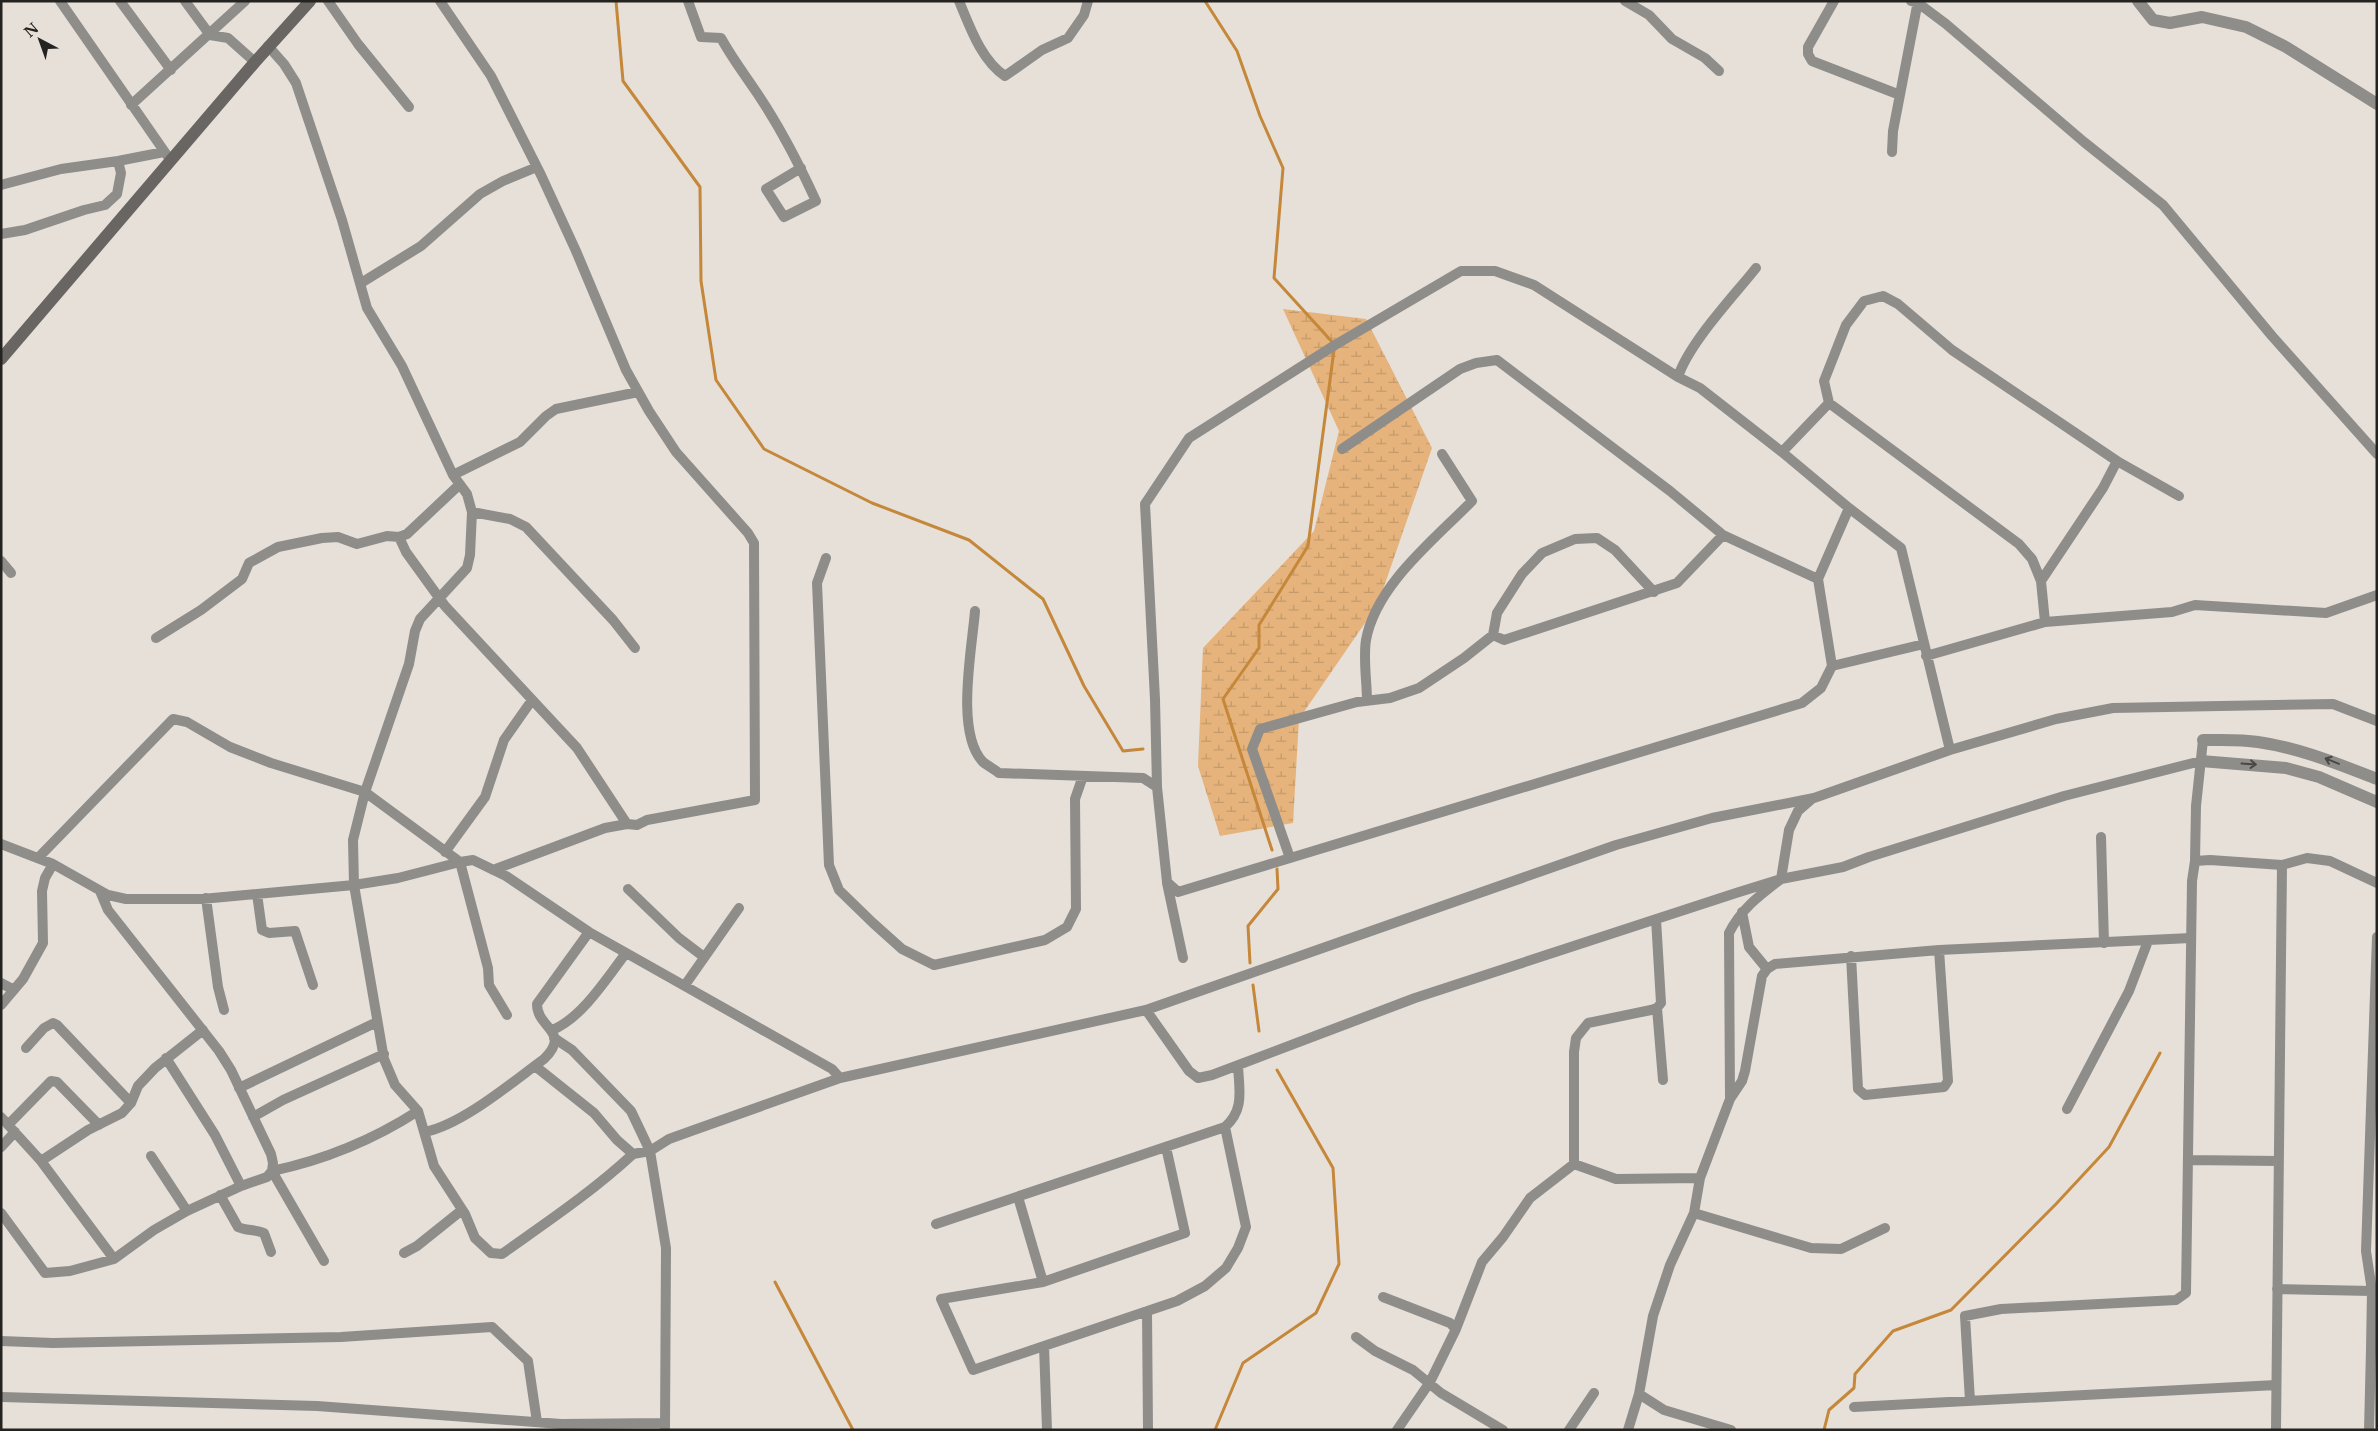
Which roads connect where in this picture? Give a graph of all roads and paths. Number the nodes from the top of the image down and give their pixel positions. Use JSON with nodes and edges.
{"nodes":[{"id":1,"x":60,"y":1,"type":"edge"},
{"id":2,"x":120,"y":1,"type":"edge"},
{"id":3,"x":185,"y":1,"type":"edge"},
{"id":4,"x":245,"y":1,"type":"edge"},
{"id":5,"x":310,"y":1,"type":"edge"},
{"id":6,"x":328,"y":1,"type":"edge"},
{"id":7,"x":440,"y":1,"type":"edge"},
{"id":8,"x":688,"y":1,"type":"edge"},
{"id":9,"x":959,"y":1,"type":"edge"},
{"id":10,"x":1088,"y":1,"type":"edge"},
{"id":11,"x":1625,"y":1,"type":"edge"},
{"id":12,"x":1834,"y":1,"type":"edge"},
{"id":13,"x":2138,"y":1,"type":"edge"},
{"id":14,"x":1915,"y":2,"type":"edge"},
{"id":15,"x":210,"y":35,"type":"junction"},
{"id":16,"x":268,"y":46,"type":"junction"},
{"id":17,"x":255,"y":62,"type":"junction"},
{"id":18,"x":171,"y":70,"type":"junction"},
{"id":19,"x":1719,"y":70,"type":"dead end"},
{"id":20,"x":1900,"y":95,"type":"junction"},
{"id":21,"x":2377,"y":104,"type":"edge"},
{"id":22,"x":131,"y":105,"type":"junction"},
{"id":23,"x":409,"y":106,"type":"dead end"},
{"id":24,"x":1892,"y":152,"type":"dead end"},
{"id":25,"x":168,"y":156,"type":"junction"},
{"id":26,"x":118,"y":162,"type":"junction"},
{"id":27,"x":537,"y":167,"type":"junction"},
{"id":28,"x":801,"y":168,"type":"junction"},
{"id":29,"x":1,"y":185,"type":"edge"},
{"id":30,"x":1,"y":234,"type":"edge"},
{"id":31,"x":1756,"y":268,"type":"dead end"},
{"id":32,"x":360,"y":283,"type":"junction"},
{"id":33,"x":1,"y":359,"type":"edge"},
{"id":34,"x":1678,"y":377,"type":"junction"},
{"id":35,"x":638,"y":392,"type":"junction"},
{"id":36,"x":1829,"y":403,"type":"junction"},
{"id":37,"x":1342,"y":449,"type":"dead end"},
{"id":38,"x":1782,"y":452,"type":"junction"},
{"id":39,"x":1442,"y":454,"type":"dead end"},
{"id":40,"x":2377,"y":454,"type":"edge"},
{"id":41,"x":2117,"y":461,"type":"junction"},
{"id":42,"x":453,"y":475,"type":"junction"},
{"id":43,"x":459,"y":485,"type":"junction"},
{"id":44,"x":2179,"y":496,"type":"dead end"},
{"id":45,"x":1849,"y":508,"type":"junction"},
{"id":46,"x":472,"y":512,"type":"junction"},
{"id":47,"x":1722,"y":535,"type":"junction"},
{"id":48,"x":399,"y":537,"type":"junction"},
{"id":49,"x":826,"y":558,"type":"dead end"},
{"id":50,"x":1,"y":561,"type":"edge"},
{"id":51,"x":11,"y":573,"type":"dead end"},
{"id":52,"x":1818,"y":579,"type":"junction"},
{"id":53,"x":2041,"y":581,"type":"junction"},
{"id":54,"x":1654,"y":592,"type":"junction"},
{"id":55,"x":2377,"y":595,"type":"edge"},
{"id":56,"x":440,"y":599,"type":"junction"},
{"id":57,"x":975,"y":611,"type":"dead end"},
{"id":58,"x":2045,"y":622,"type":"junction"},
{"id":59,"x":1493,"y":635,"type":"junction"},
{"id":60,"x":156,"y":638,"type":"dead end"},
{"id":61,"x":1924,"y":644,"type":"junction"},
{"id":62,"x":635,"y":648,"type":"dead end"},
{"id":63,"x":1926,"y":656,"type":"junction"},
{"id":64,"x":1832,"y":666,"type":"junction"},
{"id":65,"x":532,"y":700,"type":"junction"},
{"id":66,"x":1367,"y":701,"type":"junction"},
{"id":67,"x":2377,"y":721,"type":"edge"},
{"id":68,"x":2203,"y":740,"type":"joint"},
{"id":69,"x":1950,"y":750,"type":"junction"},
{"id":70,"x":2201,"y":761,"type":"junction"},
{"id":71,"x":1083,"y":776,"type":"junction"},
{"id":72,"x":2377,"y":779,"type":"edge"},
{"id":73,"x":1156,"y":787,"type":"junction"},
{"id":74,"x":365,"y":792,"type":"junction"},
{"id":75,"x":1814,"y":798,"type":"junction"},
{"id":76,"x":2377,"y":802,"type":"edge"},
{"id":77,"x":627,"y":824,"type":"junction"},
{"id":78,"x":2101,"y":837,"type":"dead end"},
{"id":79,"x":1,"y":844,"type":"edge"},
{"id":80,"x":445,"y":852,"type":"junction"},
{"id":81,"x":38,"y":857,"type":"junction"},
{"id":82,"x":1290,"y":858,"type":"junction"},
{"id":83,"x":2195,"y":860,"type":"junction"},
{"id":84,"x":460,"y":862,"type":"junction"},
{"id":85,"x":53,"y":864,"type":"junction"},
{"id":86,"x":2282,"y":864,"type":"junction"},
{"id":87,"x":493,"y":870,"type":"junction"},
{"id":88,"x":1781,"y":879,"type":"junction"},
{"id":89,"x":1167,"y":882,"type":"junction"},
{"id":90,"x":2377,"y":883,"type":"edge"},
{"id":91,"x":354,"y":885,"type":"junction"},
{"id":92,"x":628,"y":889,"type":"dead end"},
{"id":93,"x":100,"y":891,"type":"junction"},
{"id":94,"x":257,"y":894,"type":"junction"},
{"id":95,"x":206,"y":898,"type":"junction"},
{"id":96,"x":739,"y":908,"type":"dead end"},
{"id":97,"x":1742,"y":912,"type":"junction"},
{"id":98,"x":1656,"y":919,"type":"junction"},
{"id":99,"x":589,"y":932,"type":"junction"},
{"id":100,"x":2377,"y":937,"type":"edge"},
{"id":101,"x":2191,"y":938,"type":"junction"},
{"id":102,"x":2148,"y":941,"type":"junction"},
{"id":103,"x":2104,"y":943,"type":"junction"},
{"id":104,"x":1939,"y":950,"type":"junction"},
{"id":105,"x":626,"y":953,"type":"junction"},
{"id":106,"x":1851,"y":956,"type":"junction"},
{"id":107,"x":704,"y":957,"type":"junction"},
{"id":108,"x":1183,"y":958,"type":"dead end"},
{"id":109,"x":2377,"y":958,"type":"edge"},
{"id":110,"x":1767,"y":969,"type":"junction"},
{"id":111,"x":1,"y":983,"type":"edge"},
{"id":112,"x":313,"y":985,"type":"dead end"},
{"id":113,"x":684,"y":985,"type":"junction"},
{"id":114,"x":14,"y":990,"type":"junction"},
{"id":115,"x":1,"y":1005,"type":"edge"},
{"id":116,"x":1657,"y":1008,"type":"junction"},
{"id":117,"x":224,"y":1010,"type":"dead end"},
{"id":118,"x":1146,"y":1010,"type":"junction"},
{"id":119,"x":507,"y":1015,"type":"dead end"},
{"id":120,"x":377,"y":1022,"type":"junction"},
{"id":121,"x":203,"y":1030,"type":"junction"},
{"id":122,"x":553,"y":1034,"type":"junction"},
{"id":123,"x":26,"y":1048,"type":"dead end"},
{"id":124,"x":384,"y":1054,"type":"junction"},
{"id":125,"x":166,"y":1058,"type":"junction"},
{"id":126,"x":1238,"y":1065,"type":"junction"},
{"id":127,"x":535,"y":1066,"type":"junction"},
{"id":128,"x":840,"y":1078,"type":"junction"},
{"id":129,"x":1663,"y":1080,"type":"dead end"},
{"id":130,"x":239,"y":1088,"type":"junction"},
{"id":131,"x":1730,"y":1099,"type":"junction"},
{"id":132,"x":131,"y":1103,"type":"junction"},
{"id":133,"x":2067,"y":1110,"type":"dead end"},
{"id":134,"x":418,"y":1111,"type":"junction"},
{"id":135,"x":253,"y":1117,"type":"junction"},
{"id":136,"x":4,"y":1121,"type":"edge"},
{"id":137,"x":99,"y":1125,"type":"junction"},
{"id":138,"x":1225,"y":1127,"type":"junction"},
{"id":139,"x":15,"y":1132,"type":"junction"},
{"id":140,"x":425,"y":1132,"type":"junction"},
{"id":141,"x":1,"y":1147,"type":"edge"},
{"id":142,"x":1166,"y":1147,"type":"junction"},
{"id":143,"x":650,"y":1151,"type":"junction"},
{"id":144,"x":633,"y":1154,"type":"junction"},
{"id":145,"x":151,"y":1156,"type":"dead end"},
{"id":146,"x":2188,"y":1160,"type":"junction"},
{"id":147,"x":41,"y":1161,"type":"junction"},
{"id":148,"x":2279,"y":1161,"type":"junction"},
{"id":149,"x":1574,"y":1164,"type":"junction"},
{"id":150,"x":272,"y":1170,"type":"junction"},
{"id":151,"x":1700,"y":1178,"type":"junction"},
{"id":152,"x":241,"y":1186,"type":"junction"},
{"id":153,"x":220,"y":1196,"type":"junction"},
{"id":154,"x":1018,"y":1197,"type":"junction"},
{"id":155,"x":187,"y":1210,"type":"junction"},
{"id":156,"x":462,"y":1210,"type":"junction"},
{"id":157,"x":1,"y":1212,"type":"edge"},
{"id":158,"x":1694,"y":1214,"type":"junction"},
{"id":159,"x":453,"y":1216,"type":"junction"},
{"id":160,"x":468,"y":1222,"type":"junction"},
{"id":161,"x":936,"y":1224,"type":"dead end"},
{"id":162,"x":1885,"y":1228,"type":"dead end"},
{"id":163,"x":2372,"y":1251,"type":"edge"},
{"id":164,"x":271,"y":1252,"type":"dead end"},
{"id":165,"x":404,"y":1253,"type":"dead end"},
{"id":166,"x":114,"y":1259,"type":"junction"},
{"id":167,"x":324,"y":1261,"type":"dead end"},
{"id":168,"x":1043,"y":1282,"type":"junction"},
{"id":169,"x":2277,"y":1289,"type":"junction"},
{"id":170,"x":2372,"y":1291,"type":"junction"},
{"id":171,"x":1382,"y":1297,"type":"dead end"},
{"id":172,"x":1147,"y":1311,"type":"junction"},
{"id":173,"x":1456,"y":1329,"type":"junction"},
{"id":174,"x":1356,"y":1337,"type":"dead end"},
{"id":175,"x":1,"y":1341,"type":"edge"},
{"id":176,"x":1044,"y":1346,"type":"junction"},
{"id":177,"x":2374,"y":1349,"type":"edge"},
{"id":178,"x":1430,"y":1382,"type":"junction"},
{"id":179,"x":2276,"y":1385,"type":"junction"},
{"id":180,"x":1594,"y":1393,"type":"dead end"},
{"id":181,"x":1639,"y":1394,"type":"junction"},
{"id":182,"x":1,"y":1397,"type":"edge"},
{"id":183,"x":1970,"y":1401,"type":"junction"},
{"id":184,"x":1854,"y":1407,"type":"dead end"},
{"id":185,"x":537,"y":1422,"type":"junction"},
{"id":186,"x":665,"y":1426,"type":"edge"},
{"id":187,"x":1047,"y":1430,"type":"edge"},
{"id":188,"x":1148,"y":1430,"type":"edge"},
{"id":189,"x":1397,"y":1430,"type":"edge"},
{"id":190,"x":1503,"y":1430,"type":"edge"},
{"id":191,"x":1569,"y":1430,"type":"edge"},
{"id":192,"x":1628,"y":1430,"type":"edge"},
{"id":193,"x":1731,"y":1430,"type":"edge"},
{"id":194,"x":2276,"y":1430,"type":"edge"},
{"id":195,"x":2369,"y":1430,"type":"edge"}],
"edges":[{"from":1,"to":22,"type":"street"},
{"from":2,"to":18,"type":"street"},
{"from":3,"to":15,"type":"street"},
{"from":4,"to":15,"type":"street"},
{"from":5,"to":16,"type":"main road"},
{"from":6,"to":23,"type":"street"},
{"from":7,"to":27,"type":"street"},
{"from":8,"to":28,"type":"street"},
{"from":9,"to":10,"type":"street"},
{"from":11,"to":19,"type":"street"},
{"from":12,"to":20,"type":"street"},
{"from":13,"to":21,"type":"street"},
{"from":14,"to":20,"type":"street"},
{"from":14,"to":40,"type":"street"},
{"from":15,"to":17,"type":"street"},
{"from":15,"to":18,"type":"street"},
{"from":16,"to":17,"type":"main road"},
{"from":16,"to":32,"type":"street"},
{"from":17,"to":25,"type":"main road"},
{"from":18,"to":22,"type":"street"},
{"from":20,"to":24,"type":"street"},
{"from":22,"to":25,"type":"street"},
{"from":25,"to":26,"type":"street"},
{"from":25,"to":33,"type":"main road"},
{"from":26,"to":29,"type":"street"},
{"from":26,"to":30,"type":"street"},
{"from":27,"to":32,"type":"street"},
{"from":27,"to":35,"type":"street"},
{"from":28,"to":28,"type":"street"},
{"from":31,"to":34,"type":"street"},
{"from":32,"to":42,"type":"street"},
{"from":34,"to":38,"type":"street"},
{"from":34,"to":73,"type":"street"},
{"from":35,"to":42,"type":"street"},
{"from":35,"to":77,"type":"street"},
{"from":36,"to":38,"type":"street"},
{"from":36,"to":41,"type":"street"},
{"from":36,"to":53,"type":"street"},
{"from":37,"to":47,"type":"street"},
{"from":38,"to":45,"type":"street"},
{"from":39,"to":66,"type":"street"},
{"from":41,"to":44,"type":"street"},
{"from":41,"to":53,"type":"street"},
{"from":42,"to":43,"type":"street"},
{"from":43,"to":46,"type":"street"},
{"from":43,"to":48,"type":"street"},
{"from":45,"to":52,"type":"street"},
{"from":45,"to":61,"type":"street"},
{"from":46,"to":56,"type":"street"},
{"from":46,"to":62,"type":"street"},
{"from":47,"to":52,"type":"street"},
{"from":47,"to":54,"type":"street"},
{"from":48,"to":56,"type":"street"},
{"from":48,"to":60,"type":"street"},
{"from":49,"to":71,"type":"street"},
{"from":50,"to":51,"type":"street"},
{"from":52,"to":64,"type":"street"},
{"from":53,"to":58,"type":"street"},
{"from":54,"to":59,"type":"street"},
{"from":54,"to":59,"type":"street"},
{"from":55,"to":58,"type":"street"},
{"from":56,"to":65,"type":"street"},
{"from":56,"to":74,"type":"street"},
{"from":57,"to":71,"type":"street"},
{"from":58,"to":63,"type":"street"},
{"from":59,"to":66,"type":"street"},
{"from":61,"to":63,"type":"street"},
{"from":61,"to":64,"type":"street"},
{"from":63,"to":69,"type":"street"},
{"from":64,"to":82,"type":"street"},
{"from":65,"to":77,"type":"street"},
{"from":65,"to":80,"type":"street"},
{"from":66,"to":82,"type":"street"},
{"from":67,"to":69,"type":"street"},
{"from":68,"to":70,"type":"street"},
{"from":72,"to":68,"type":"street","one_way":true},
{"from":69,"to":75,"type":"street"},
{"from":70,"to":76,"type":"street","one_way":true},
{"from":70,"to":83,"type":"street"},
{"from":70,"to":88,"type":"street"},
{"from":71,"to":73,"type":"street"},
{"from":73,"to":89,"type":"street"},
{"from":74,"to":80,"type":"street"},
{"from":74,"to":81,"type":"street"},
{"from":74,"to":91,"type":"street"},
{"from":75,"to":88,"type":"street"},
{"from":75,"to":118,"type":"street"},
{"from":77,"to":87,"type":"street"},
{"from":78,"to":103,"type":"street"},
{"from":79,"to":81,"type":"street"},
{"from":80,"to":84,"type":"street"},
{"from":81,"to":85,"type":"street"},
{"from":82,"to":89,"type":"street"},
{"from":83,"to":86,"type":"street"},
{"from":83,"to":101,"type":"street"},
{"from":84,"to":87,"type":"street"},
{"from":84,"to":91,"type":"street"},
{"from":84,"to":119,"type":"street"},
{"from":85,"to":93,"type":"street"},
{"from":85,"to":114,"type":"street"},
{"from":86,"to":90,"type":"street"},
{"from":86,"to":148,"type":"street"},
{"from":87,"to":99,"type":"street"},
{"from":88,"to":97,"type":"street"},
{"from":88,"to":98,"type":"street"},
{"from":89,"to":108,"type":"street"},
{"from":91,"to":94,"type":"street"},
{"from":91,"to":120,"type":"street"},
{"from":92,"to":107,"type":"street"},
{"from":93,"to":95,"type":"street"},
{"from":93,"to":121,"type":"street"},
{"from":94,"to":95,"type":"street"},
{"from":94,"to":112,"type":"street"},
{"from":95,"to":117,"type":"street"},
{"from":96,"to":107,"type":"street"},
{"from":97,"to":110,"type":"street"},
{"from":97,"to":131,"type":"street"},
{"from":98,"to":116,"type":"street"},
{"from":98,"to":126,"type":"street"},
{"from":99,"to":105,"type":"street"},
{"from":99,"to":122,"type":"street"},
{"from":100,"to":109,"type":"street"},
{"from":101,"to":102,"type":"street"},
{"from":101,"to":146,"type":"street"},
{"from":102,"to":103,"type":"street"},
{"from":102,"to":133,"type":"street"},
{"from":103,"to":104,"type":"street"},
{"from":104,"to":106,"type":"street"},
{"from":104,"to":106,"type":"street"},
{"from":105,"to":113,"type":"street"},
{"from":105,"to":122,"type":"street"},
{"from":106,"to":110,"type":"street"},
{"from":107,"to":113,"type":"street"},
{"from":109,"to":163,"type":"street"},
{"from":110,"to":131,"type":"street"},
{"from":111,"to":114,"type":"street"},
{"from":113,"to":128,"type":"street"},
{"from":114,"to":115,"type":"street"},
{"from":116,"to":129,"type":"street"},
{"from":116,"to":149,"type":"street"},
{"from":118,"to":126,"type":"street"},
{"from":118,"to":128,"type":"street"},
{"from":120,"to":124,"type":"street"},
{"from":120,"to":130,"type":"street"},
{"from":121,"to":125,"type":"street"},
{"from":121,"to":130,"type":"street"},
{"from":122,"to":127,"type":"street"},
{"from":122,"to":143,"type":"street"},
{"from":123,"to":132,"type":"street"},
{"from":124,"to":134,"type":"street"},
{"from":124,"to":135,"type":"street"},
{"from":125,"to":132,"type":"street"},
{"from":125,"to":152,"type":"street"},
{"from":126,"to":138,"type":"street"},
{"from":127,"to":140,"type":"street"},
{"from":127,"to":144,"type":"street"},
{"from":128,"to":143,"type":"street"},
{"from":130,"to":135,"type":"street"},
{"from":131,"to":151,"type":"street"},
{"from":132,"to":137,"type":"street"},
{"from":134,"to":140,"type":"street"},
{"from":134,"to":150,"type":"street"},
{"from":135,"to":150,"type":"street"},
{"from":136,"to":137,"type":"street"},
{"from":136,"to":139,"type":"street"},
{"from":137,"to":147,"type":"street"},
{"from":138,"to":142,"type":"street"},
{"from":138,"to":172,"type":"street"},
{"from":139,"to":141,"type":"street"},
{"from":139,"to":147,"type":"street"},
{"from":140,"to":156,"type":"street"},
{"from":142,"to":154,"type":"street"},
{"from":142,"to":168,"type":"street"},
{"from":143,"to":144,"type":"street"},
{"from":143,"to":186,"type":"street"},
{"from":144,"to":160,"type":"street"},
{"from":145,"to":155,"type":"street"},
{"from":146,"to":148,"type":"street"},
{"from":146,"to":183,"type":"street"},
{"from":147,"to":166,"type":"street"},
{"from":148,"to":169,"type":"street"},
{"from":149,"to":151,"type":"street"},
{"from":149,"to":173,"type":"street"},
{"from":150,"to":152,"type":"street"},
{"from":150,"to":167,"type":"street"},
{"from":151,"to":158,"type":"street"},
{"from":152,"to":153,"type":"street"},
{"from":153,"to":155,"type":"street"},
{"from":153,"to":164,"type":"street"},
{"from":154,"to":161,"type":"street"},
{"from":154,"to":168,"type":"street"},
{"from":155,"to":166,"type":"street"},
{"from":156,"to":159,"type":"street"},
{"from":156,"to":160,"type":"street"},
{"from":157,"to":166,"type":"street"},
{"from":158,"to":162,"type":"street"},
{"from":158,"to":181,"type":"street"},
{"from":159,"to":160,"type":"street"},
{"from":159,"to":165,"type":"street"},
{"from":163,"to":170,"type":"street"},
{"from":168,"to":176,"type":"street"},
{"from":169,"to":170,"type":"street"},
{"from":169,"to":179,"type":"street"},
{"from":170,"to":177,"type":"street"},
{"from":171,"to":173,"type":"street"},
{"from":172,"to":176,"type":"street"},
{"from":172,"to":188,"type":"street"},
{"from":173,"to":178,"type":"street"},
{"from":174,"to":178,"type":"street"},
{"from":175,"to":185,"type":"street"},
{"from":176,"to":187,"type":"street"},
{"from":177,"to":195,"type":"street"},
{"from":178,"to":189,"type":"street"},
{"from":178,"to":190,"type":"street"},
{"from":179,"to":183,"type":"street"},
{"from":179,"to":194,"type":"street"},
{"from":180,"to":191,"type":"street"},
{"from":181,"to":192,"type":"street"},
{"from":181,"to":193,"type":"street"},
{"from":182,"to":185,"type":"street"},
{"from":183,"to":184,"type":"street"},
{"from":185,"to":186,"type":"street"}]}
